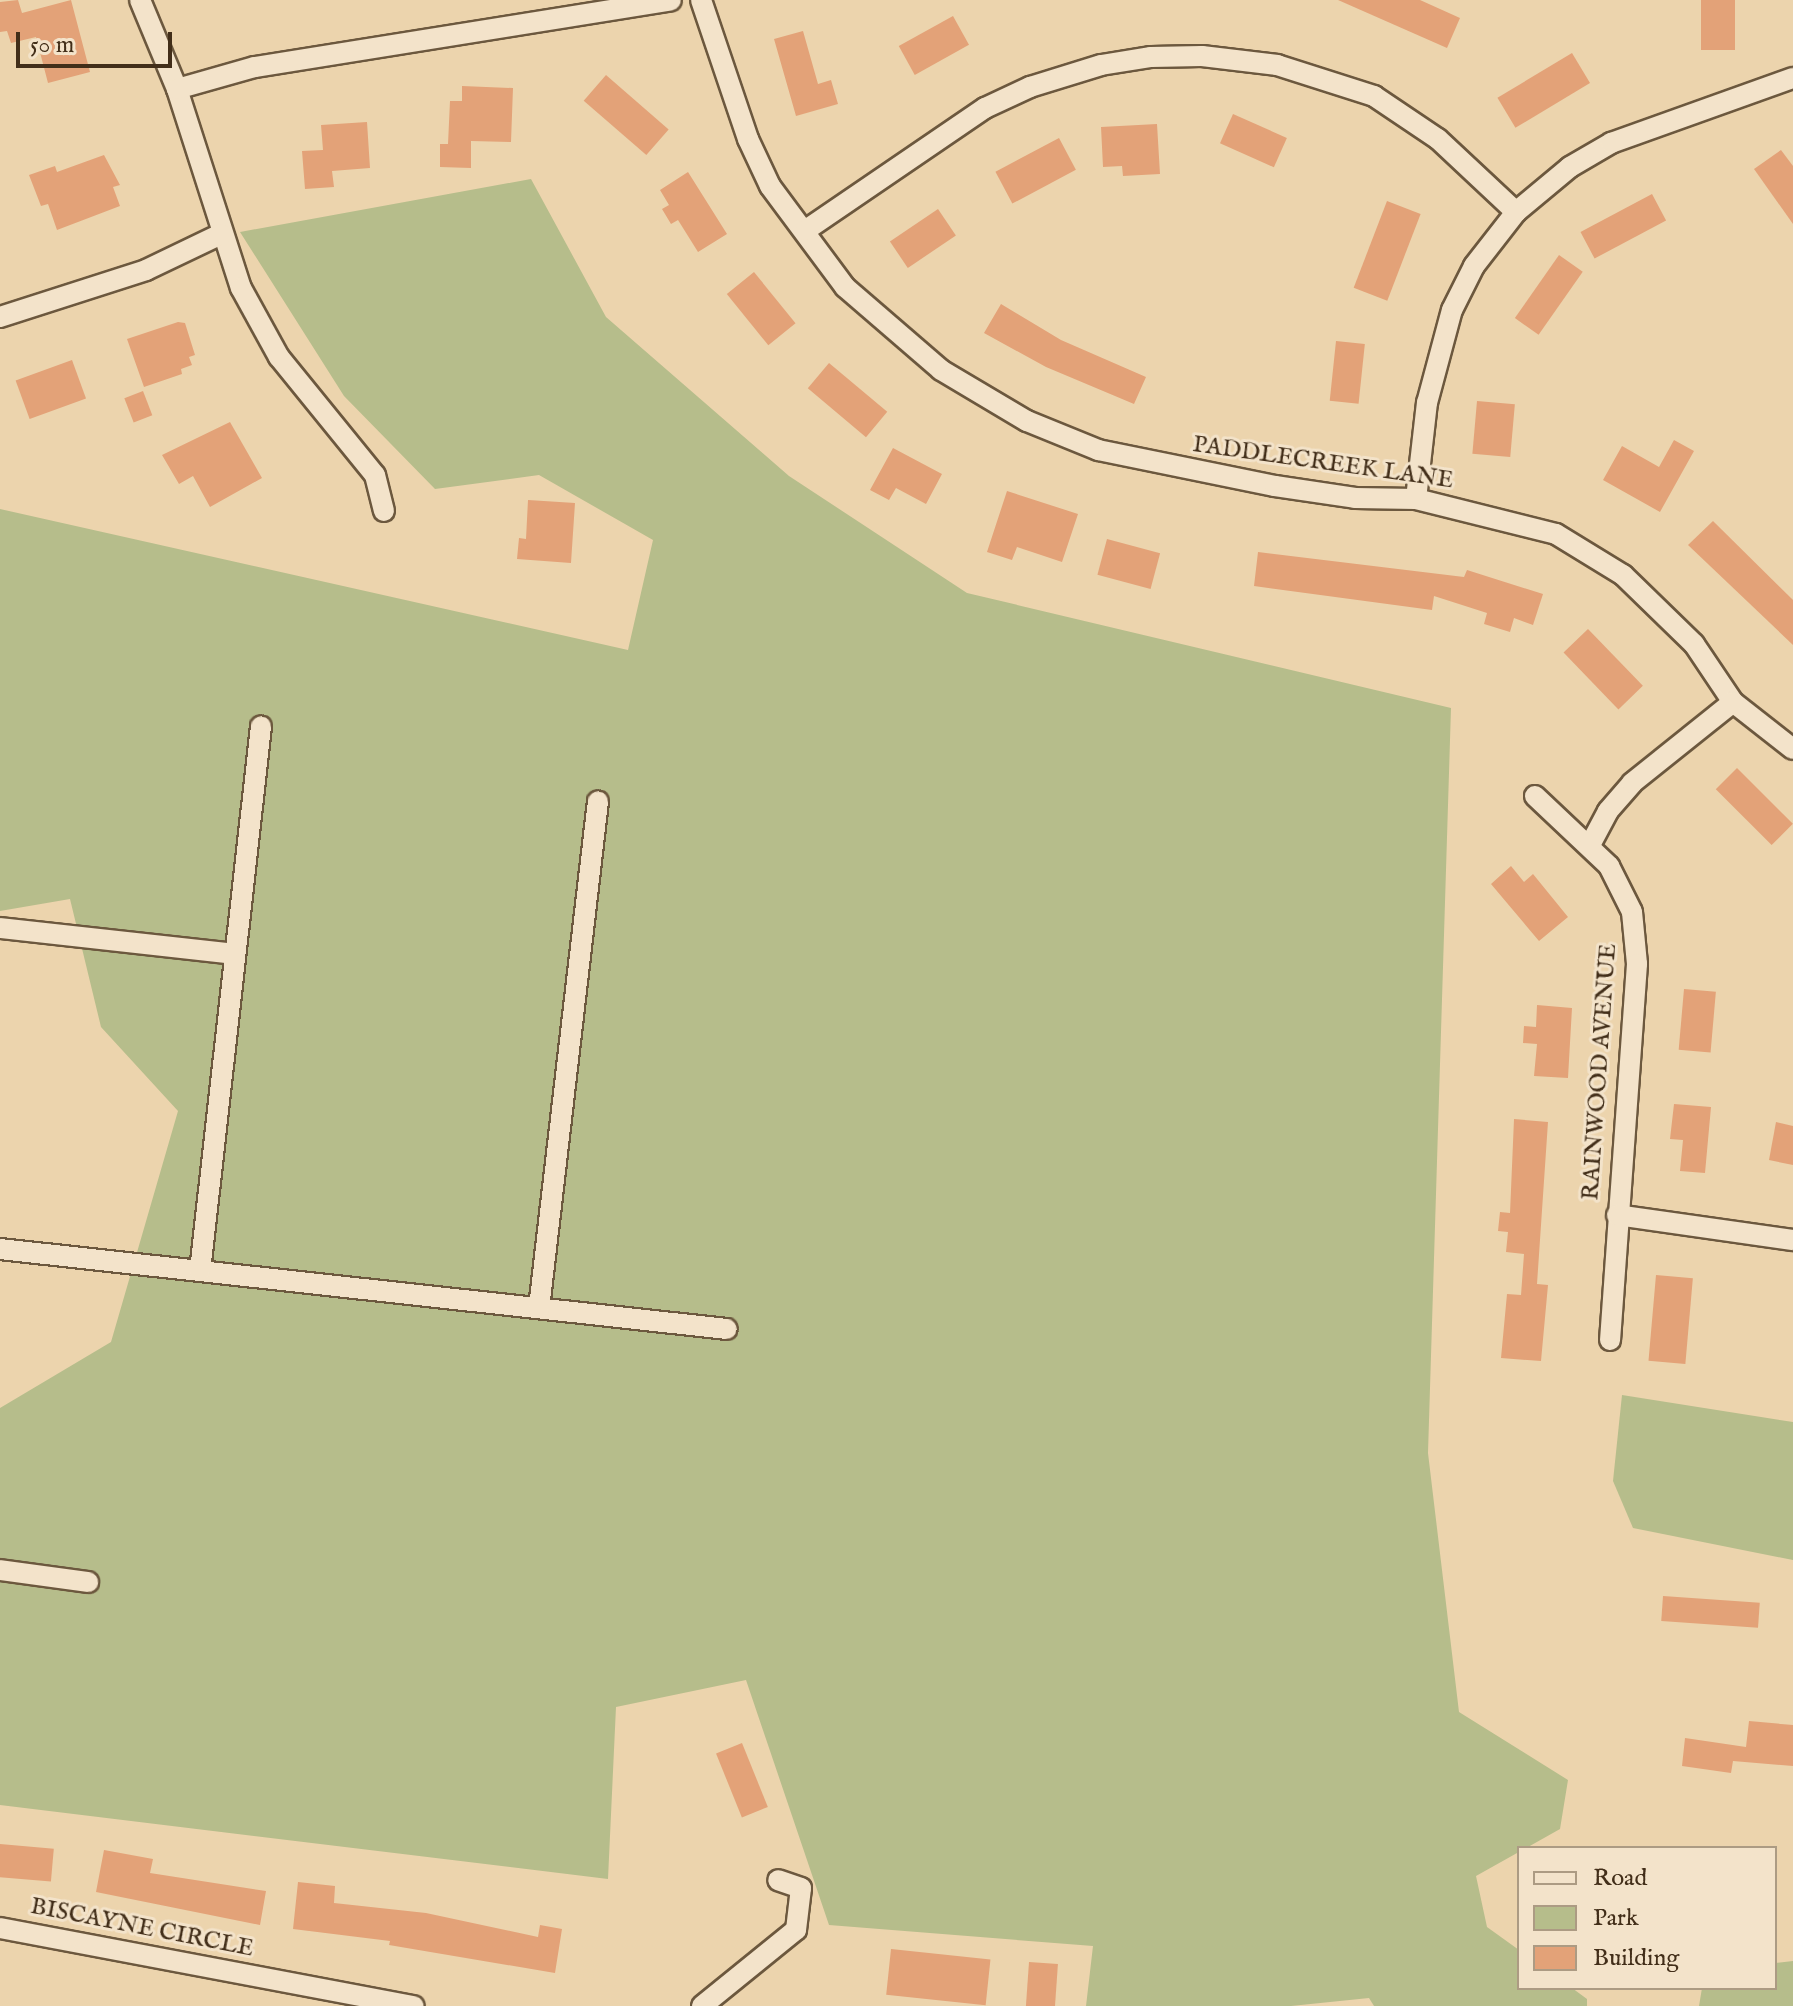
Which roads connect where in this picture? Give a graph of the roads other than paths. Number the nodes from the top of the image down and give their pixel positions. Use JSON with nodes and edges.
{"nodes":[{"id":1,"x":140,"y":0,"type":"edge"},
{"id":2,"x":671,"y":0,"type":"edge"},
{"id":3,"x":701,"y":0,"type":"edge"},
{"id":4,"x":1793,"y":78,"type":"edge"},
{"id":5,"x":177,"y":89,"type":"junction"},
{"id":6,"x":1516,"y":212,"type":"junction"},
{"id":7,"x":806,"y":230,"type":"junction"},
{"id":8,"x":221,"y":234,"type":"junction"},
{"id":9,"x":0,"y":317,"type":"edge"},
{"id":10,"x":1416,"y":499,"type":"junction"},
{"id":11,"x":384,"y":511,"type":"dead end"},
{"id":12,"x":1733,"y":702,"type":"junction"},
{"id":13,"x":261,"y":726,"type":"dead end"},
{"id":14,"x":1793,"y":749,"type":"edge"},
{"id":15,"x":1535,"y":796,"type":"dead end"},
{"id":16,"x":598,"y":801,"type":"dead end"},
{"id":17,"x":1590,"y":845,"type":"junction"},
{"id":18,"x":0,"y":928,"type":"edge"},
{"id":19,"x":235,"y":954,"type":"junction"},
{"id":20,"x":1617,"y":1215,"type":"junction"},
{"id":21,"x":1793,"y":1240,"type":"edge"},
{"id":22,"x":0,"y":1249,"type":"edge"},
{"id":23,"x":200,"y":1271,"type":"junction"},
{"id":24,"x":539,"y":1308,"type":"junction"},
{"id":25,"x":727,"y":1329,"type":"dead end"},
{"id":26,"x":1610,"y":1340,"type":"dead end"},
{"id":27,"x":0,"y":1570,"type":"edge"},
{"id":28,"x":88,"y":1582,"type":"dead end"},
{"id":29,"x":778,"y":1880,"type":"dead end"},
{"id":30,"x":0,"y":1928,"type":"edge"},
{"id":31,"x":414,"y":2006,"type":"edge"},
{"id":32,"x":702,"y":2006,"type":"edge"}],
"edges":[{"from":1,"to":5,"type":"street"},
{"from":2,"to":5,"type":"street"},
{"from":3,"to":7,"type":"street","name":"PADDLECREEK LANE"},
{"from":4,"to":6,"type":"street"},
{"from":5,"to":8,"type":"street"},
{"from":6,"to":7,"type":"street"},
{"from":6,"to":10,"type":"street"},
{"from":7,"to":10,"type":"street","name":"PADDLECREEK LANE"},
{"from":8,"to":9,"type":"street"},
{"from":8,"to":11,"type":"street"},
{"from":10,"to":12,"type":"street","name":"PADDLECREEK LANE"},
{"from":12,"to":14,"type":"street","name":"PADDLECREEK LANE"},
{"from":12,"to":17,"type":"street"},
{"from":13,"to":19,"type":"street"},
{"from":15,"to":17,"type":"street","name":"RAINWOOD AVENUE"},
{"from":16,"to":24,"type":"street"},
{"from":17,"to":20,"type":"street","name":"RAINWOOD AVENUE"},
{"from":18,"to":19,"type":"street"},
{"from":19,"to":23,"type":"street"},
{"from":20,"to":21,"type":"street"},
{"from":20,"to":26,"type":"street","name":"RAINWOOD AVENUE"},
{"from":22,"to":23,"type":"street"},
{"from":23,"to":24,"type":"street"},
{"from":24,"to":25,"type":"street"},
{"from":27,"to":28,"type":"street"},
{"from":29,"to":32,"type":"street"},
{"from":30,"to":31,"type":"street","name":"BISCAYNE CIRCLE"}]}
